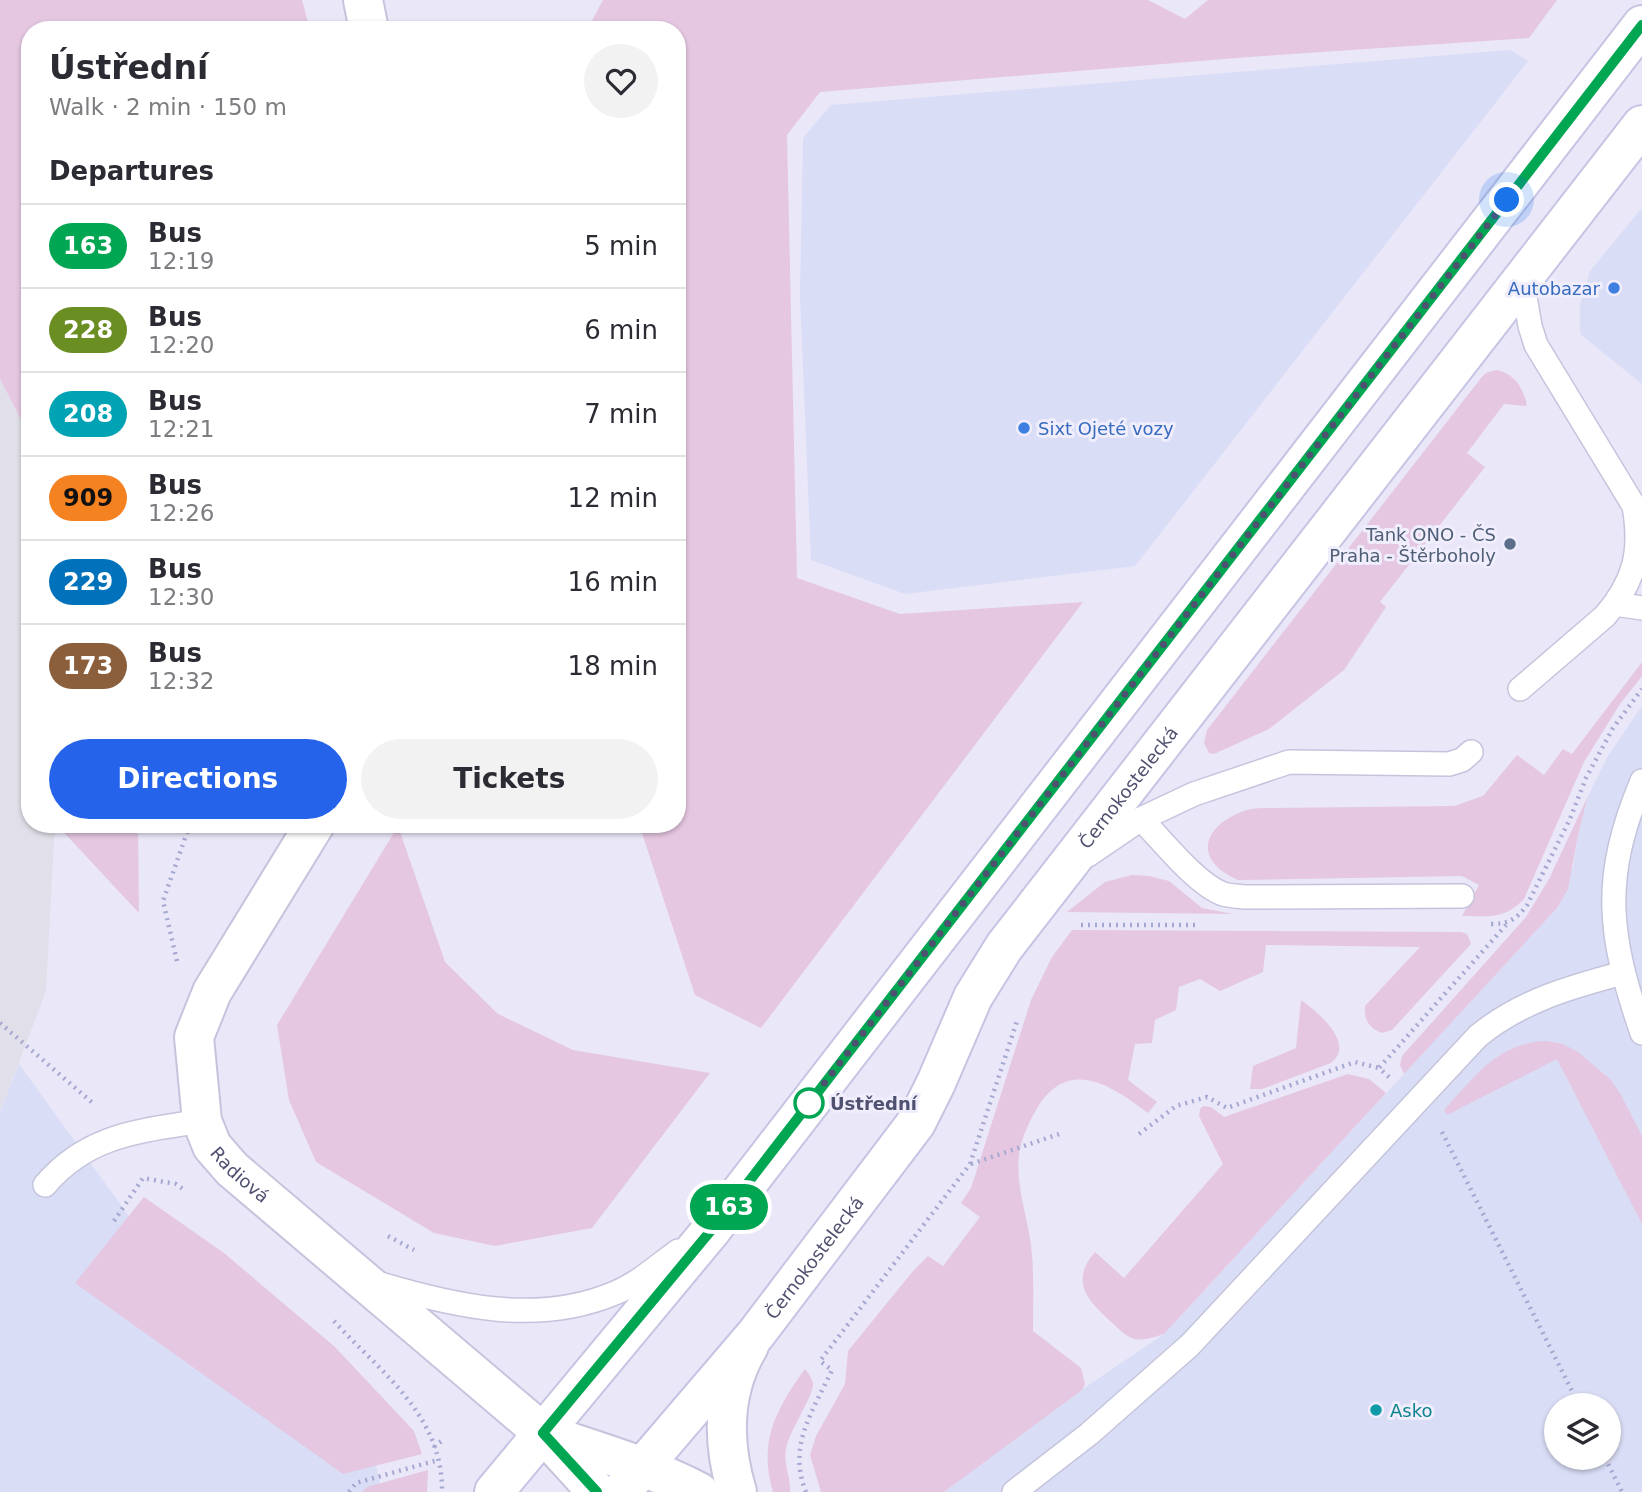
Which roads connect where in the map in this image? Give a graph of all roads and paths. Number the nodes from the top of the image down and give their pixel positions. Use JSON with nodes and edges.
{"nodes":[{"id":1,"x":363,"y":0,"type":"edge"},
{"id":2,"x":367,"y":21,"type":"edge"},
{"id":3,"x":1642,"y":25,"type":"edge"},
{"id":4,"x":1642,"y":125,"type":"edge"},
{"id":5,"x":1522,"y":279,"type":"junction"},
{"id":6,"x":1615,"y":604,"type":"junction"},
{"id":7,"x":1642,"y":608,"type":"edge"},
{"id":8,"x":1520,"y":689,"type":"dead end"},
{"id":9,"x":1471,"y":752,"type":"dead end"},
{"id":10,"x":1642,"y":781,"type":"edge"},
{"id":11,"x":1141,"y":819,"type":"junction"},
{"id":12,"x":187,"y":833,"type":"edge"},
{"id":13,"x":309,"y":833,"type":"edge"},
{"id":14,"x":1062,"y":872,"type":"junction"},
{"id":15,"x":1462,"y":896,"type":"dead end"},
{"id":16,"x":1507,"y":924,"type":"dead end"},
{"id":17,"x":1623,"y":973,"type":"junction"},
{"id":18,"x":0,"y":1023,"type":"edge"},
{"id":19,"x":1642,"y":1033,"type":"edge"},
{"id":20,"x":194,"y":1037,"type":"junction"},
{"id":21,"x":1379,"y":1068,"type":"junction"},
{"id":22,"x":1394,"y":1082,"type":"dead end"},
{"id":23,"x":202,"y":1121,"type":"junction"},
{"id":24,"x":1437,"y":1121,"type":"dead end"},
{"id":25,"x":127,"y":1133,"type":"junction"},
{"id":26,"x":1062,"y":1133,"type":"dead end"},
{"id":27,"x":1139,"y":1134,"type":"dead end"},
{"id":28,"x":971,"y":1164,"type":"dead end"},
{"id":29,"x":961,"y":1180,"type":"dead end"},
{"id":30,"x":46,"y":1185,"type":"dead end"},
{"id":31,"x":187,"y":1191,"type":"dead end"},
{"id":32,"x":114,"y":1222,"type":"dead end"},
{"id":33,"x":713,"y":1228,"type":"junction"},
{"id":34,"x":384,"y":1234,"type":"dead end"},
{"id":35,"x":419,"y":1253,"type":"dead end"},
{"id":36,"x":359,"y":1278,"type":"junction"},
{"id":37,"x":329,"y":1315,"type":"dead end"},
{"id":38,"x":756,"y":1334,"type":"junction"},
{"id":39,"x":1573,"y":1393,"type":"edge"},
{"id":40,"x":543,"y":1433,"type":"junction"},
{"id":41,"x":443,"y":1439,"type":"dead end"},
{"id":42,"x":434,"y":1447,"type":"junction"},
{"id":43,"x":438,"y":1460,"type":"junction"},
{"id":44,"x":1611,"y":1470,"type":"edge"},
{"id":45,"x":632,"y":1479,"type":"edge"},
{"id":46,"x":349,"y":1492,"type":"edge"},
{"id":47,"x":442,"y":1492,"type":"edge"},
{"id":48,"x":494,"y":1492,"type":"edge"},
{"id":49,"x":597,"y":1492,"type":"edge"},
{"id":50,"x":699,"y":1492,"type":"edge"},
{"id":51,"x":737,"y":1492,"type":"edge"},
{"id":52,"x":806,"y":1492,"type":"edge"},
{"id":53,"x":1014,"y":1492,"type":"edge"},
{"id":54,"x":1622,"y":1492,"type":"edge"}],
"edges":[{"from":1,"to":2,"type":"main road"},
{"from":3,"to":33,"type":"main road"},
{"from":4,"to":5,"type":"main road","name":"Černokostelecká"},
{"from":5,"to":6,"type":"lane"},
{"from":5,"to":14,"type":"main road","name":"Černokostelecká"},
{"from":6,"to":7,"type":"lane"},
{"from":6,"to":8,"type":"lane"},
{"from":9,"to":11,"type":"lane"},
{"from":10,"to":17,"type":"lane"},
{"from":11,"to":14,"type":"lane"},
{"from":11,"to":15,"type":"lane"},
{"from":12,"to":20,"type":"path"},
{"from":13,"to":20,"type":"main road","name":"Radiová"},
{"from":14,"to":38,"type":"main road","name":"Černokostelecká"},
{"from":16,"to":21,"type":"path"},
{"from":17,"to":19,"type":"lane"},
{"from":17,"to":53,"type":"lane"},
{"from":18,"to":25,"type":"path"},
{"from":20,"to":23,"type":"main road","name":"Radiová"},
{"from":21,"to":22,"type":"path"},
{"from":21,"to":27,"type":"path"},
{"from":23,"to":25,"type":"lane"},
{"from":23,"to":36,"type":"main road","name":"Radiová"},
{"from":24,"to":39,"type":"path"},
{"from":25,"to":30,"type":"lane"},
{"from":26,"to":28,"type":"path"},
{"from":29,"to":52,"type":"path"},
{"from":31,"to":32,"type":"path"},
{"from":33,"to":36,"type":"lane"},
{"from":33,"to":40,"type":"main road"},
{"from":34,"to":35,"type":"path"},
{"from":36,"to":40,"type":"main road","name":"Radiová"},
{"from":37,"to":42,"type":"path"},
{"from":38,"to":45,"type":"main road","name":"Černokostelecká"},
{"from":38,"to":51,"type":"main road"},
{"from":40,"to":45,"type":"main road"},
{"from":40,"to":48,"type":"main road"},
{"from":40,"to":49,"type":"main road"},
{"from":41,"to":42,"type":"path"},
{"from":42,"to":43,"type":"path"},
{"from":43,"to":46,"type":"path"},
{"from":43,"to":47,"type":"path"},
{"from":44,"to":54,"type":"path"},
{"from":45,"to":50,"type":"main road"}]}
